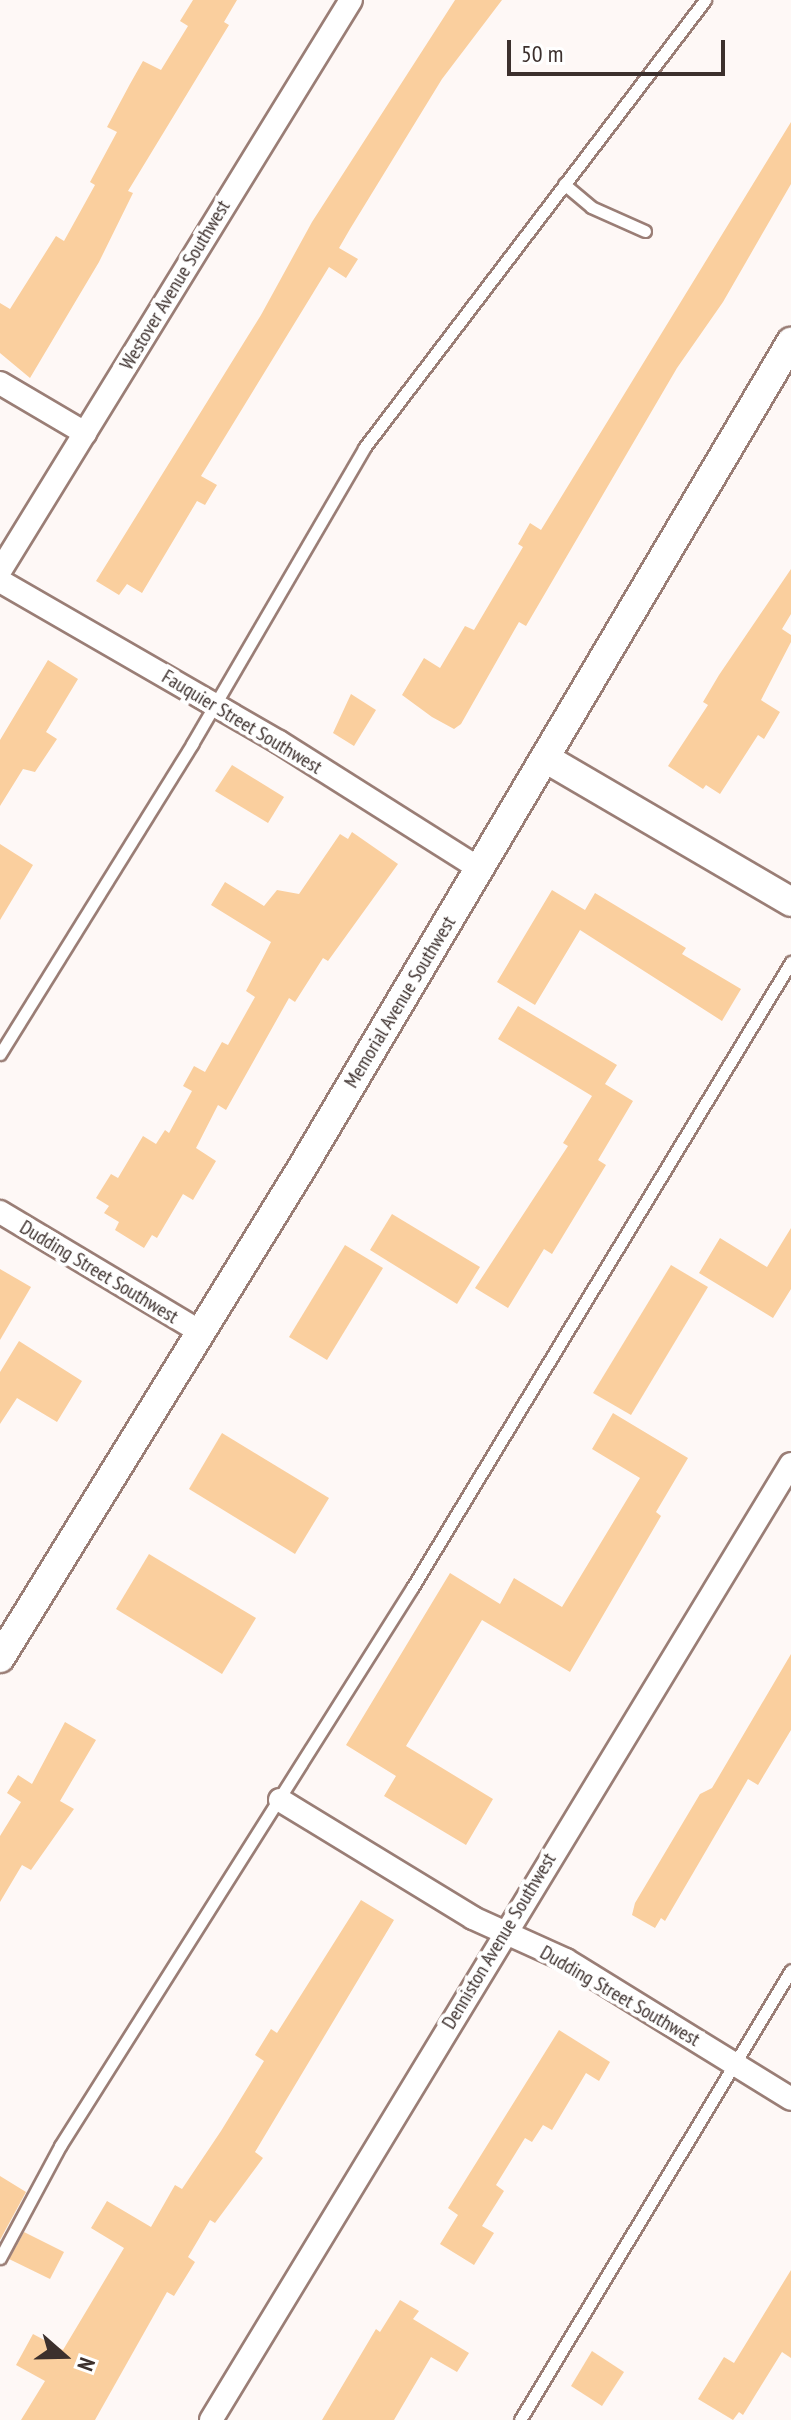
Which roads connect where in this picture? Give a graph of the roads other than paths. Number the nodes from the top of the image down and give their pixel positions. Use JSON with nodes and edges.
{"nodes":[{"id":1,"x":351,"y":0,"type":"edge"},
{"id":2,"x":705,"y":0,"type":"edge"},
{"id":3,"x":564,"y":184,"type":"junction"},
{"id":4,"x":645,"y":231,"type":"dead end"},
{"id":5,"x":791,"y":342,"type":"edge"},
{"id":6,"x":0,"y":383,"type":"edge"},
{"id":7,"x":85,"y":433,"type":"junction"},
{"id":8,"x":0,"y":571,"type":"edge"},
{"id":9,"x":0,"y":581,"type":"edge"},
{"id":10,"x":211,"y":703,"type":"junction"},
{"id":11,"x":545,"y":758,"type":"junction"},
{"id":12,"x":480,"y":869,"type":"junction"},
{"id":13,"x":791,"y":902,"type":"edge"},
{"id":14,"x":791,"y":962,"type":"edge"},
{"id":15,"x":0,"y":1054,"type":"edge"},
{"id":16,"x":0,"y":1212,"type":"edge"},
{"id":17,"x":199,"y":1331,"type":"junction"},
{"id":18,"x":791,"y":1464,"type":"edge"},
{"id":19,"x":0,"y":1658,"type":"edge"},
{"id":20,"x":280,"y":1800,"type":"junction"},
{"id":21,"x":505,"y":1932,"type":"junction"},
{"id":22,"x":791,"y":1970,"type":"edge"},
{"id":23,"x":734,"y":2063,"type":"junction"},
{"id":24,"x":791,"y":2099,"type":"edge"},
{"id":25,"x":0,"y":2258,"type":"edge"},
{"id":26,"x":211,"y":2420,"type":"edge"},
{"id":27,"x":520,"y":2420,"type":"edge"}],
"edges":[{"from":1,"to":7,"type":"street","name":"Westover Avenue Southwest"},
{"from":2,"to":3,"type":"lane"},
{"from":3,"to":4,"type":"lane"},
{"from":3,"to":10,"type":"lane"},
{"from":5,"to":11,"type":"street","name":"Memorial Avenue Southwest"},
{"from":6,"to":7,"type":"street"},
{"from":7,"to":8,"type":"street","name":"Westover Avenue Southwest"},
{"from":9,"to":10,"type":"street","name":"Fauquier Street Southwest"},
{"from":10,"to":12,"type":"street","name":"Fauquier Street Southwest"},
{"from":10,"to":15,"type":"lane"},
{"from":11,"to":12,"type":"street","name":"Memorial Avenue Southwest"},
{"from":11,"to":13,"type":"street"},
{"from":12,"to":17,"type":"street","name":"Memorial Avenue Southwest"},
{"from":14,"to":20,"type":"lane"},
{"from":16,"to":17,"type":"street","name":"Dudding Street Southwest"},
{"from":17,"to":19,"type":"street","name":"Memorial Avenue Southwest"},
{"from":18,"to":21,"type":"street","name":"Denniston Avenue Southwest"},
{"from":20,"to":21,"type":"street","name":"Dudding Street Southwest"},
{"from":20,"to":25,"type":"lane"},
{"from":21,"to":23,"type":"street","name":"Dudding Street Southwest"},
{"from":21,"to":26,"type":"street","name":"Denniston Avenue Southwest"},
{"from":22,"to":23,"type":"lane"},
{"from":23,"to":24,"type":"street","name":"Dudding Street Southwest"},
{"from":23,"to":27,"type":"lane"}]}
